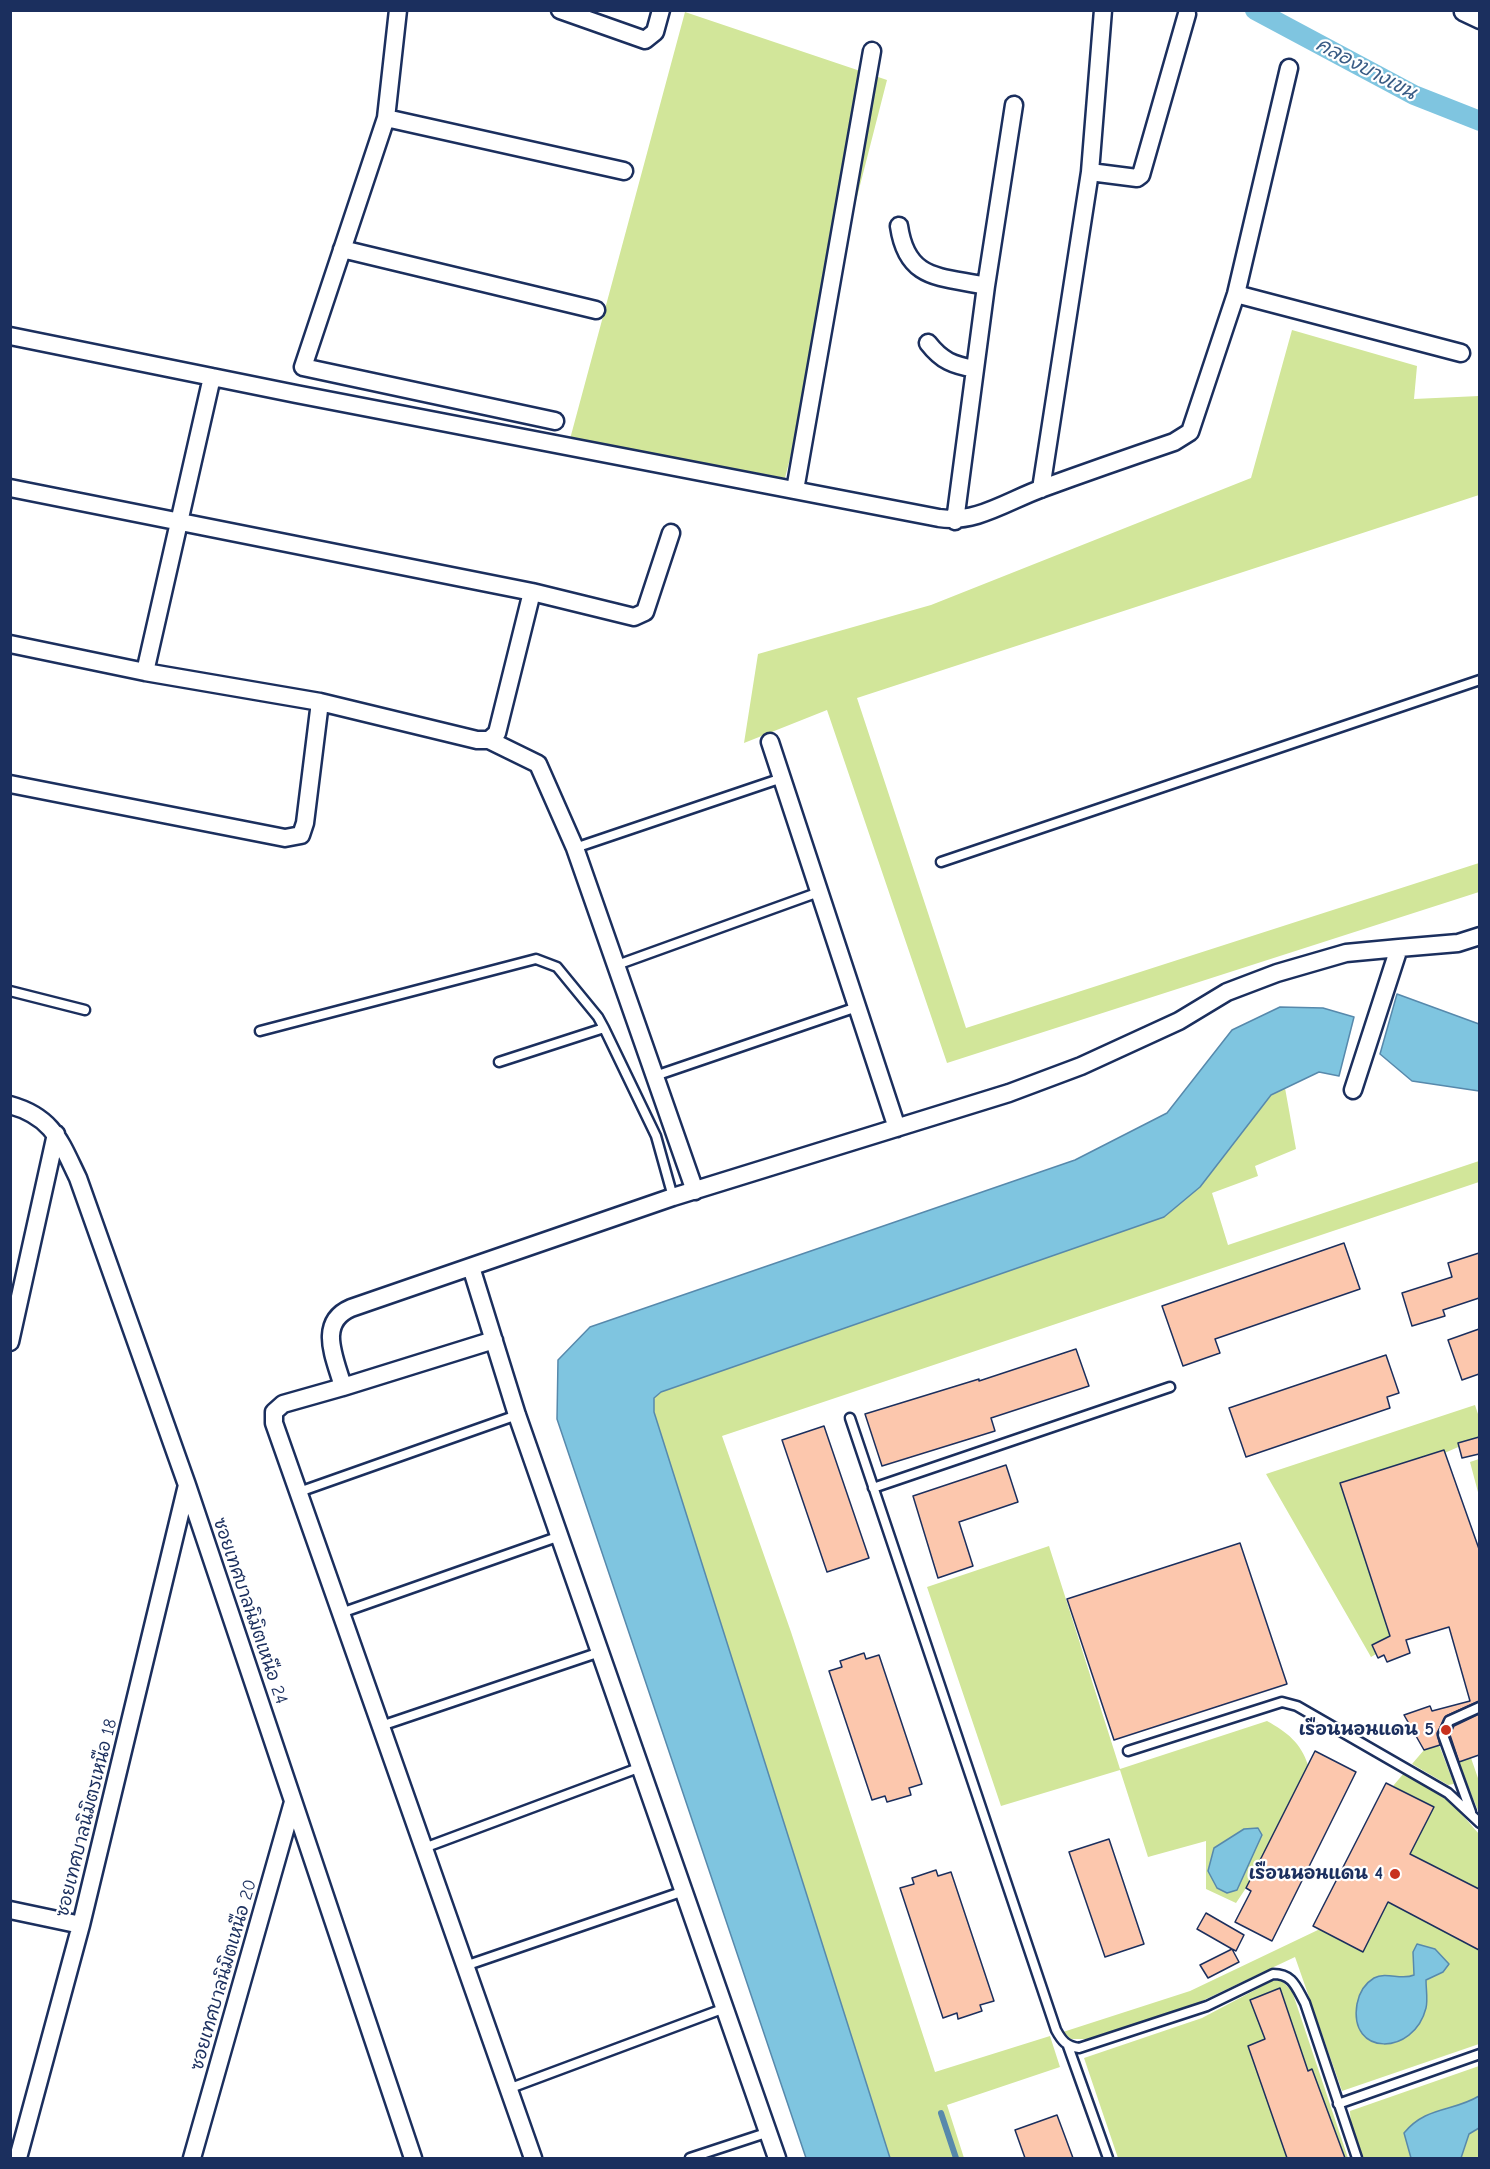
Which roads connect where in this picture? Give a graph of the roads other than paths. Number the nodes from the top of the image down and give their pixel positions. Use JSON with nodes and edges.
{"nodes":[{"id":1,"x":560,"y":10,"type":"edge"},
{"id":2,"x":661,"y":10,"type":"edge"},
{"id":3,"x":1103,"y":10,"type":"edge"},
{"id":4,"x":394,"y":11,"type":"edge"},
{"id":5,"x":1463,"y":12,"type":"dead end"},
{"id":6,"x":1187,"y":14,"type":"dead end"},
{"id":7,"x":1479,"y":21,"type":"edge"},
{"id":8,"x":872,"y":51,"type":"dead end"},
{"id":9,"x":1289,"y":68,"type":"dead end"},
{"id":10,"x":1014,"y":105,"type":"dead end"},
{"id":11,"x":387,"y":118,"type":"junction"},
{"id":12,"x":624,"y":171,"type":"dead end"},
{"id":13,"x":1090,"y":172,"type":"junction"},
{"id":14,"x":899,"y":226,"type":"dead end"},
{"id":15,"x":342,"y":249,"type":"junction"},
{"id":16,"x":986,"y":286,"type":"junction"},
{"id":17,"x":1236,"y":294,"type":"junction"},
{"id":18,"x":596,"y":310,"type":"dead end"},
{"id":19,"x":10,"y":336,"type":"edge"},
{"id":20,"x":928,"y":343,"type":"dead end"},
{"id":21,"x":1461,"y":353,"type":"dead end"},
{"id":22,"x":975,"y":369,"type":"junction"},
{"id":23,"x":212,"y":378,"type":"junction"},
{"id":24,"x":555,"y":421,"type":"dead end"},
{"id":25,"x":10,"y":488,"type":"edge"},
{"id":26,"x":1041,"y":489,"type":"junction"},
{"id":27,"x":795,"y":490,"type":"junction"},
{"id":28,"x":955,"y":521,"type":"junction"},
{"id":29,"x":180,"y":523,"type":"junction"},
{"id":30,"x":671,"y":532,"type":"dead end"},
{"id":31,"x":532,"y":592,"type":"junction"},
{"id":32,"x":10,"y":644,"type":"edge"},
{"id":33,"x":146,"y":672,"type":"junction"},
{"id":34,"x":1479,"y":680,"type":"edge"},
{"id":35,"x":320,"y":702,"type":"junction"},
{"id":36,"x":489,"y":740,"type":"junction"},
{"id":37,"x":770,"y":742,"type":"dead end"},
{"id":38,"x":782,"y":778,"type":"junction"},
{"id":39,"x":10,"y":784,"type":"edge"},
{"id":40,"x":575,"y":848,"type":"junction"},
{"id":41,"x":941,"y":862,"type":"dead end"},
{"id":42,"x":819,"y":892,"type":"junction"},
{"id":43,"x":1479,"y":936,"type":"edge"},
{"id":44,"x":1399,"y":948,"type":"junction"},
{"id":45,"x":617,"y":965,"type":"junction"},
{"id":46,"x":10,"y":991,"type":"edge"},
{"id":47,"x":857,"y":1007,"type":"junction"},
{"id":48,"x":85,"y":1010,"type":"dead end"},
{"id":49,"x":604,"y":1028,"type":"junction"},
{"id":50,"x":260,"y":1031,"type":"dead end"},
{"id":51,"x":499,"y":1062,"type":"dead end"},
{"id":52,"x":655,"y":1076,"type":"junction"},
{"id":53,"x":1353,"y":1090,"type":"dead end"},
{"id":54,"x":10,"y":1105,"type":"edge"},
{"id":55,"x":897,"y":1128,"type":"junction"},
{"id":56,"x":56,"y":1134,"type":"junction"},
{"id":57,"x":695,"y":1191,"type":"junction"},
{"id":58,"x":674,"y":1197,"type":"junction"},
{"id":59,"x":471,"y":1267,"type":"junction"},
{"id":60,"x":494,"y":1340,"type":"junction"},
{"id":61,"x":10,"y":1342,"type":"edge"},
{"id":62,"x":343,"y":1387,"type":"junction"},
{"id":63,"x":1170,"y":1387,"type":"dead end"},
{"id":64,"x":517,"y":1415,"type":"junction"},
{"id":65,"x":850,"y":1418,"type":"dead end"},
{"id":66,"x":187,"y":1485,"type":"junction"},
{"id":67,"x":873,"y":1488,"type":"junction"},
{"id":68,"x":299,"y":1492,"type":"junction"},
{"id":69,"x":560,"y":1536,"type":"junction"},
{"id":70,"x":341,"y":1613,"type":"junction"},
{"id":71,"x":600,"y":1652,"type":"junction"},
{"id":72,"x":1479,"y":1707,"type":"edge"},
{"id":73,"x":381,"y":1726,"type":"junction"},
{"id":74,"x":1128,"y":1751,"type":"dead end"},
{"id":75,"x":641,"y":1767,"type":"junction"},
{"id":76,"x":293,"y":1802,"type":"junction"},
{"id":77,"x":1472,"y":1814,"type":"junction"},
{"id":78,"x":1479,"y":1823,"type":"edge"},
{"id":79,"x":424,"y":1848,"type":"junction"},
{"id":80,"x":684,"y":1891,"type":"junction"},
{"id":81,"x":10,"y":1910,"type":"edge"},
{"id":82,"x":81,"y":1925,"type":"junction"},
{"id":83,"x":465,"y":1966,"type":"junction"},
{"id":84,"x":726,"y":2008,"type":"junction"},
{"id":85,"x":1068,"y":2046,"type":"junction"},
{"id":86,"x":1479,"y":2054,"type":"edge"},
{"id":87,"x":508,"y":2088,"type":"junction"},
{"id":88,"x":1338,"y":2104,"type":"junction"},
{"id":89,"x":769,"y":2132,"type":"junction"},
{"id":90,"x":18,"y":2158,"type":"edge"},
{"id":91,"x":192,"y":2158,"type":"edge"},
{"id":92,"x":413,"y":2158,"type":"edge"},
{"id":93,"x":532,"y":2158,"type":"edge"},
{"id":94,"x":690,"y":2158,"type":"edge"},
{"id":95,"x":777,"y":2158,"type":"edge"},
{"id":96,"x":1108,"y":2158,"type":"edge"},
{"id":97,"x":1357,"y":2158,"type":"edge"}],
"edges":[{"from":1,"to":2,"type":"street"},
{"from":3,"to":13,"type":"street"},
{"from":4,"to":11,"type":"street"},
{"from":5,"to":7,"type":"street"},
{"from":6,"to":13,"type":"street"},
{"from":8,"to":27,"type":"street"},
{"from":9,"to":17,"type":"street"},
{"from":10,"to":16,"type":"street"},
{"from":11,"to":12,"type":"street"},
{"from":11,"to":15,"type":"street"},
{"from":13,"to":26,"type":"street"},
{"from":14,"to":16,"type":"street"},
{"from":15,"to":18,"type":"street"},
{"from":15,"to":24,"type":"street"},
{"from":16,"to":22,"type":"street"},
{"from":17,"to":21,"type":"street"},
{"from":17,"to":26,"type":"street"},
{"from":19,"to":23,"type":"street"},
{"from":20,"to":22,"type":"street"},
{"from":22,"to":28,"type":"street"},
{"from":23,"to":27,"type":"street"},
{"from":23,"to":29,"type":"street"},
{"from":25,"to":29,"type":"street"},
{"from":26,"to":28,"type":"street"},
{"from":27,"to":28,"type":"street"},
{"from":29,"to":31,"type":"street"},
{"from":29,"to":33,"type":"street"},
{"from":30,"to":31,"type":"street"},
{"from":31,"to":36,"type":"street"},
{"from":32,"to":33,"type":"street"},
{"from":33,"to":35,"type":"street"},
{"from":34,"to":41,"type":"lane"},
{"from":35,"to":36,"type":"street"},
{"from":35,"to":39,"type":"street"},
{"from":36,"to":40,"type":"street"},
{"from":37,"to":38,"type":"street"},
{"from":38,"to":40,"type":"lane"},
{"from":38,"to":42,"type":"street"},
{"from":40,"to":45,"type":"street"},
{"from":42,"to":45,"type":"lane"},
{"from":42,"to":47,"type":"street"},
{"from":43,"to":44,"type":"street"},
{"from":44,"to":53,"type":"street"},
{"from":44,"to":55,"type":"street"},
{"from":45,"to":52,"type":"street"},
{"from":46,"to":48,"type":"lane"},
{"from":47,"to":52,"type":"lane"},
{"from":47,"to":55,"type":"street"},
{"from":49,"to":50,"type":"lane"},
{"from":49,"to":51,"type":"lane"},
{"from":49,"to":58,"type":"lane"},
{"from":52,"to":57,"type":"street"},
{"from":54,"to":56,"type":"street","name":"ซอยเทศบาลนิมิตเหนือ 24"},
{"from":55,"to":57,"type":"street"},
{"from":56,"to":61,"type":"street"},
{"from":56,"to":66,"type":"street","name":"ซอยเทศบาลนิมิตเหนือ 24"},
{"from":57,"to":58,"type":"street"},
{"from":58,"to":59,"type":"street"},
{"from":59,"to":60,"type":"street"},
{"from":59,"to":62,"type":"street"},
{"from":60,"to":62,"type":"street"},
{"from":60,"to":64,"type":"street"},
{"from":62,"to":68,"type":"street"},
{"from":63,"to":67,"type":"lane"},
{"from":64,"to":68,"type":"lane"},
{"from":64,"to":69,"type":"street"},
{"from":65,"to":67,"type":"lane"},
{"from":66,"to":76,"type":"street","name":"ซอยเทศบาลนิมิตเหนือ 24"},
{"from":66,"to":82,"type":"street","name":"ซอยเทศบาลนิมิตรเหนือ 18"},
{"from":67,"to":85,"type":"lane"},
{"from":68,"to":70,"type":"street"},
{"from":69,"to":70,"type":"lane"},
{"from":69,"to":71,"type":"street"},
{"from":70,"to":73,"type":"street"},
{"from":71,"to":73,"type":"lane"},
{"from":71,"to":75,"type":"street"},
{"from":72,"to":77,"type":"lane"},
{"from":73,"to":79,"type":"street"},
{"from":74,"to":77,"type":"lane"},
{"from":75,"to":79,"type":"lane"},
{"from":75,"to":80,"type":"street"},
{"from":76,"to":91,"type":"street","name":"ซอยเทศบาลนิมิตเหนือ 20"},
{"from":76,"to":92,"type":"street","name":"ซอยเทศบาลนิมิตเหนือ 24"},
{"from":77,"to":78,"type":"lane"},
{"from":79,"to":83,"type":"street"},
{"from":80,"to":83,"type":"lane"},
{"from":80,"to":84,"type":"street"},
{"from":81,"to":82,"type":"street"},
{"from":82,"to":90,"type":"street","name":"ซอยเทศบาลนิมิตรเหนือ 18"},
{"from":83,"to":87,"type":"street"},
{"from":84,"to":87,"type":"lane"},
{"from":84,"to":89,"type":"street"},
{"from":85,"to":88,"type":"lane"},
{"from":85,"to":96,"type":"lane"},
{"from":86,"to":88,"type":"lane"},
{"from":87,"to":93,"type":"street"},
{"from":88,"to":97,"type":"lane"},
{"from":89,"to":94,"type":"lane"},
{"from":89,"to":95,"type":"street"}]}
